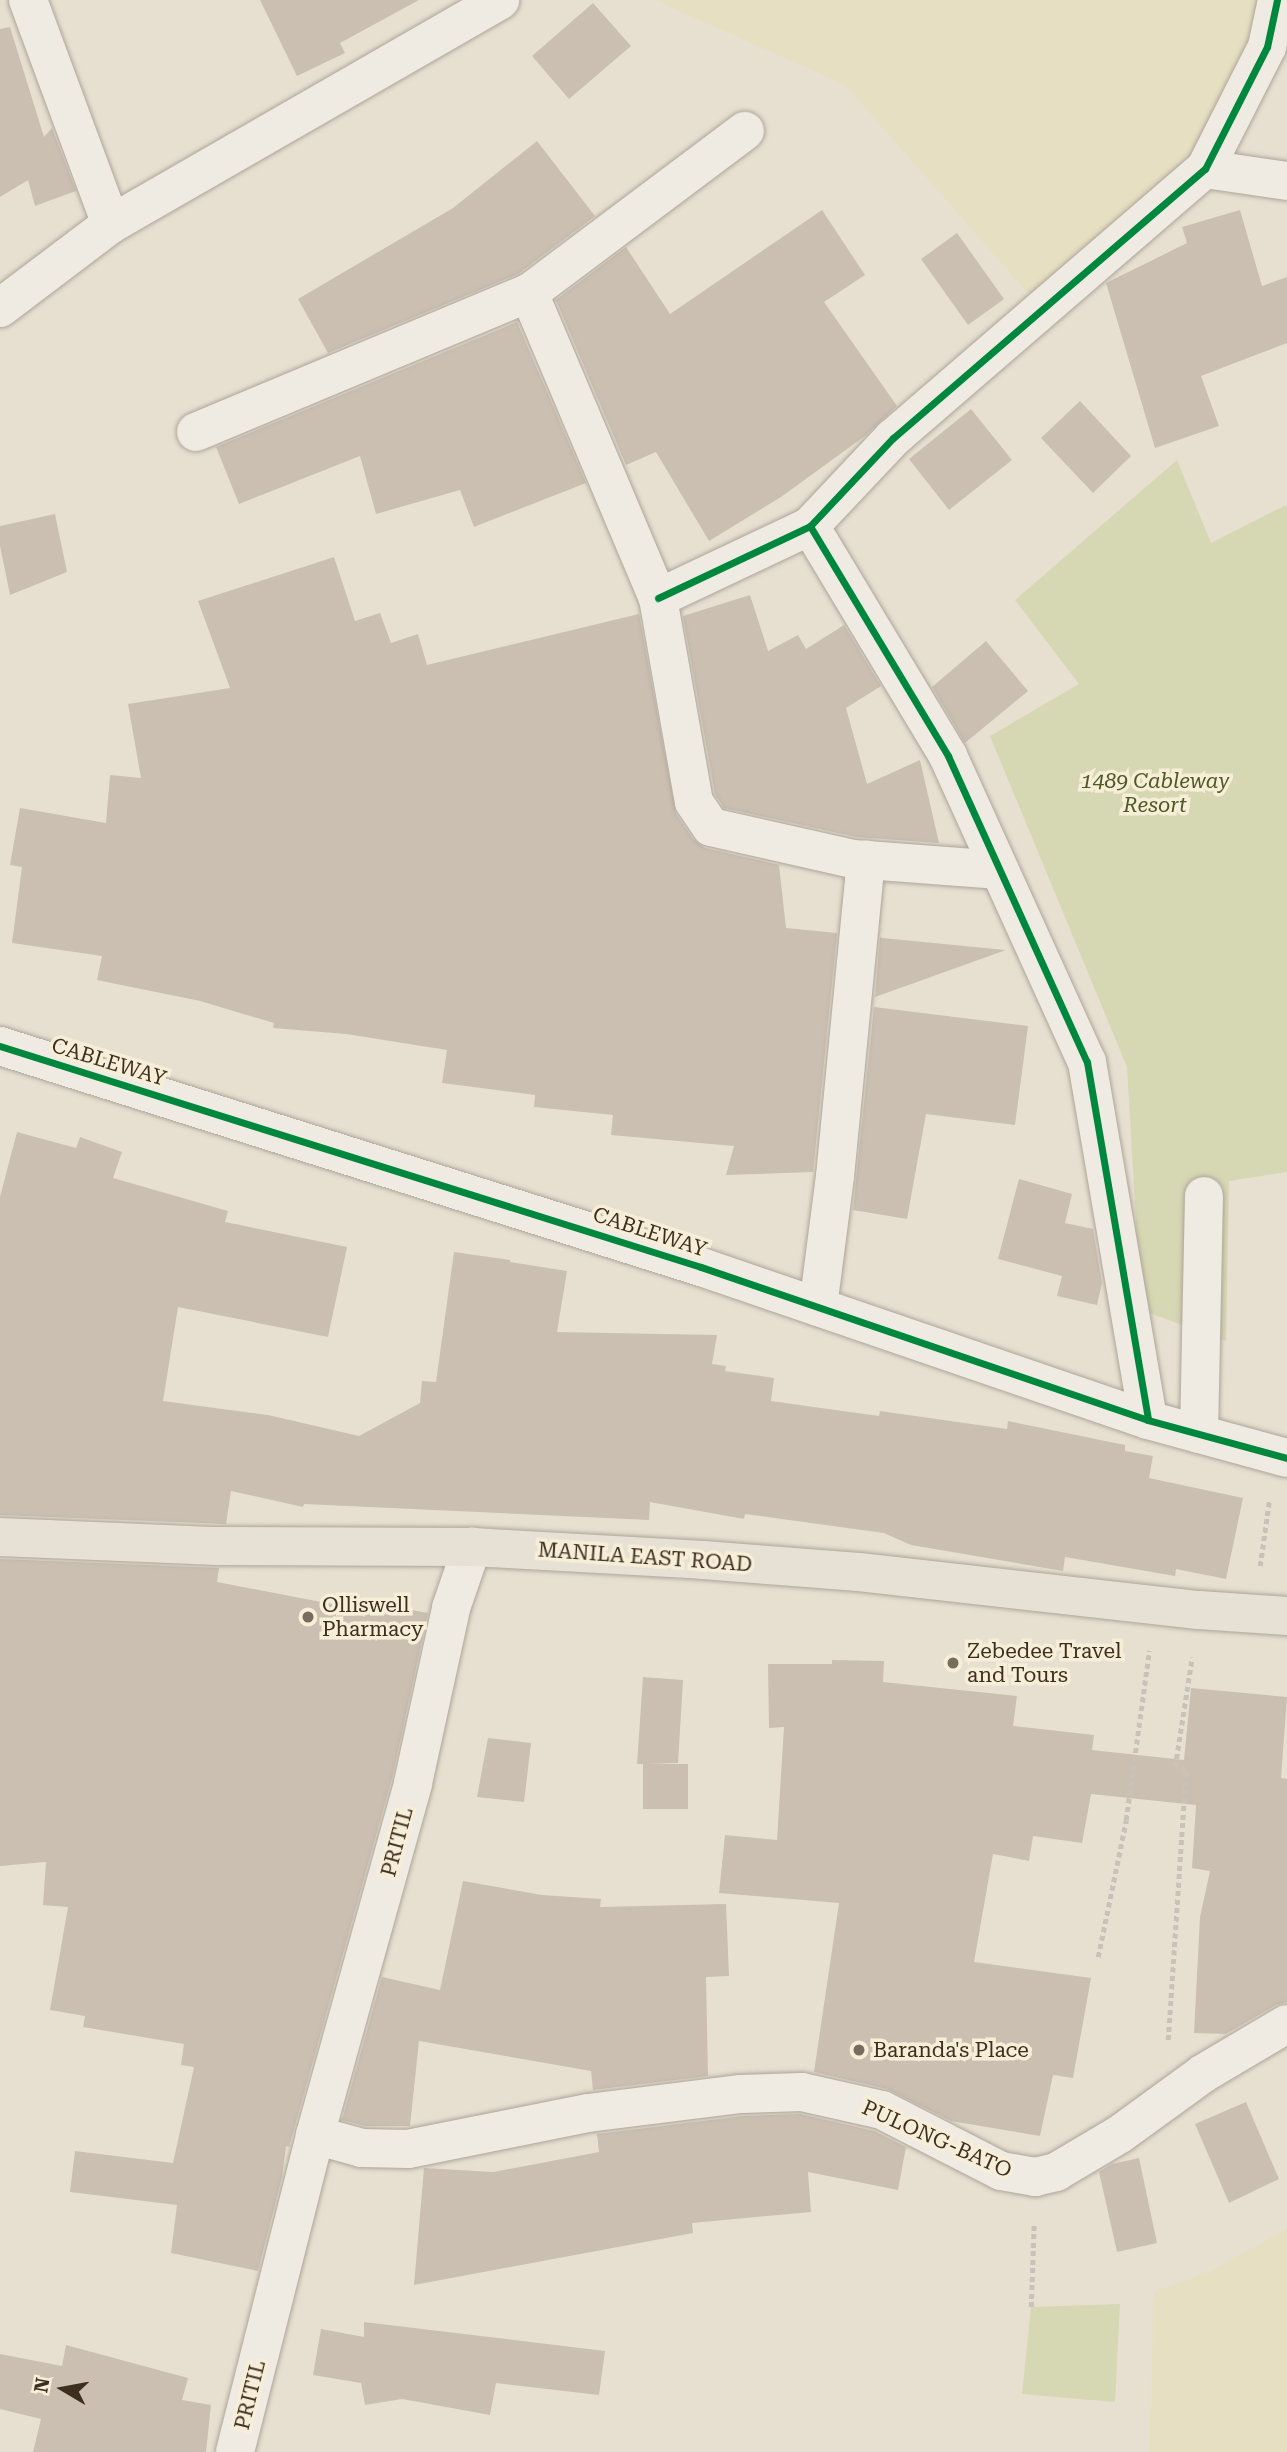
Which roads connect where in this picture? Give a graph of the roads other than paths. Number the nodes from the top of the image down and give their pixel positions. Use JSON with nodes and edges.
{"nodes":[{"id":1,"x":28,"y":0,"type":"edge"},
{"id":2,"x":500,"y":0,"type":"edge"},
{"id":3,"x":1277,"y":0,"type":"edge"},
{"id":4,"x":745,"y":131,"type":"dead end"},
{"id":5,"x":1205,"y":169,"type":"junction"},
{"id":6,"x":1287,"y":181,"type":"edge"},
{"id":7,"x":111,"y":224,"type":"junction"},
{"id":8,"x":529,"y":293,"type":"junction"},
{"id":9,"x":0,"y":308,"type":"edge"},
{"id":10,"x":197,"y":432,"type":"dead end"},
{"id":11,"x":810,"y":526,"type":"junction"},
{"id":12,"x":658,"y":598,"type":"junction"},
{"id":13,"x":866,"y":860,"type":"junction"},
{"id":14,"x":1000,"y":870,"type":"junction"},
{"id":15,"x":0,"y":1046,"type":"edge"},
{"id":16,"x":1204,"y":1196,"type":"dead end"},
{"id":17,"x":818,"y":1307,"type":"junction"},
{"id":18,"x":1149,"y":1420,"type":"junction"},
{"id":19,"x":1199,"y":1434,"type":"junction"},
{"id":20,"x":1281,"y":1456,"type":"edge"},
{"id":21,"x":0,"y":1537,"type":"edge"},
{"id":22,"x":472,"y":1547,"type":"junction"},
{"id":23,"x":1271,"y":1614,"type":"edge"},
{"id":24,"x":1287,"y":2024,"type":"edge"},
{"id":25,"x":314,"y":2135,"type":"junction"},
{"id":26,"x":236,"y":2452,"type":"edge"}],
"edges":[{"from":1,"to":7,"type":"street"},
{"from":2,"to":7,"type":"street"},
{"from":3,"to":5,"type":"street"},
{"from":4,"to":8,"type":"street"},
{"from":5,"to":6,"type":"street"},
{"from":5,"to":11,"type":"street"},
{"from":7,"to":9,"type":"street"},
{"from":8,"to":10,"type":"street"},
{"from":8,"to":12,"type":"street"},
{"from":11,"to":12,"type":"street"},
{"from":11,"to":14,"type":"street"},
{"from":12,"to":13,"type":"street"},
{"from":13,"to":14,"type":"street"},
{"from":13,"to":17,"type":"street"},
{"from":14,"to":18,"type":"street"},
{"from":15,"to":17,"type":"street","name":"CABLEWAY"},
{"from":16,"to":19,"type":"street"},
{"from":17,"to":18,"type":"street","name":"CABLEWAY"},
{"from":18,"to":19,"type":"street","name":"CABLEWAY"},
{"from":19,"to":20,"type":"street","name":"CABLEWAY"},
{"from":21,"to":22,"type":"main road","name":"MANILA EAST ROAD"},
{"from":22,"to":23,"type":"main road","name":"MANILA EAST ROAD"},
{"from":22,"to":25,"type":"street","name":"PRITIL"},
{"from":24,"to":25,"type":"street","name":"PULONG-BATO"},
{"from":25,"to":26,"type":"street","name":"PRITIL"}]}
